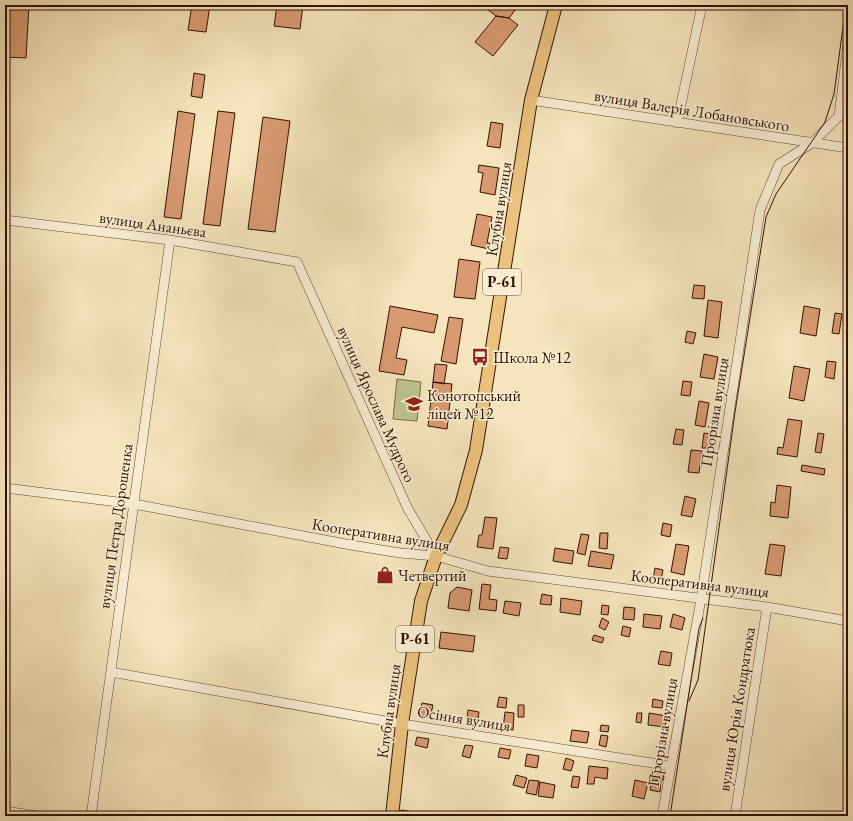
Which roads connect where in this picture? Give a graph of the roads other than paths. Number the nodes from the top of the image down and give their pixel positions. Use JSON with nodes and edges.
{"nodes":[{"id":1,"x":556,"y":5,"type":"edge"},
{"id":2,"x":702,"y":5,"type":"edge"},
{"id":3,"x":848,"y":43,"type":"edge"},
{"id":4,"x":531,"y":100,"type":"junction"},
{"id":5,"x":677,"y":123,"type":"junction"},
{"id":6,"x":812,"y":143,"type":"junction"},
{"id":7,"x":848,"y":148,"type":"edge"},
{"id":8,"x":5,"y":220,"type":"edge"},
{"id":9,"x":170,"y":240,"type":"junction"},
{"id":10,"x":297,"y":262,"type":"joint"},
{"id":11,"x":5,"y":488,"type":"edge"},
{"id":12,"x":134,"y":504,"type":"junction"},
{"id":13,"x":436,"y":556,"type":"junction"},
{"id":14,"x":701,"y":599,"type":"junction"},
{"id":15,"x":768,"y":607,"type":"junction"},
{"id":16,"x":848,"y":621,"type":"edge"},
{"id":17,"x":111,"y":672,"type":"junction"},
{"id":18,"x":402,"y":724,"type":"junction"},
{"id":19,"x":670,"y":766,"type":"junction"},
{"id":20,"x":5,"y":811,"type":"edge"},
{"id":21,"x":37,"y":816,"type":"edge"},
{"id":22,"x":91,"y":816,"type":"edge"},
{"id":23,"x":392,"y":816,"type":"edge"},
{"id":24,"x":662,"y":816,"type":"edge"},
{"id":25,"x":735,"y":816,"type":"edge"}],
"edges":[{"from":1,"to":4,"type":"main road","name":"Клубна вулиця","number":"Р-61"},
{"from":2,"to":5,"type":"street"},
{"from":3,"to":6,"type":"street","name":"Прорізна вулиця"},
{"from":4,"to":5,"type":"street","name":"вулиця Валерія Лобановського"},
{"from":4,"to":13,"type":"main road","name":"Клубна вулиця","number":"Р-61"},
{"from":5,"to":6,"type":"street","name":"вулиця Валерія Лобановського"},
{"from":6,"to":7,"type":"street","name":"вулиця Валерія Лобановського"},
{"from":6,"to":14,"type":"street","name":"Прорізна вулиця"},
{"from":8,"to":9,"type":"street","name":"вулиця Ананьєва"},
{"from":9,"to":10,"type":"street","name":"вулиця Ананьєва"},
{"from":9,"to":12,"type":"street","name":"вулиця Петра Дорошенка"},
{"from":10,"to":13,"type":"street","name":"вулиця Ярослава Мудрого"},
{"from":11,"to":12,"type":"street","name":"Кооперативна вулиця"},
{"from":12,"to":13,"type":"street","name":"Кооперативна вулиця"},
{"from":12,"to":17,"type":"street","name":"вулиця Петра Дорошенка"},
{"from":13,"to":14,"type":"street","name":"Кооперативна вулиця"},
{"from":13,"to":18,"type":"main road","name":"Клубна вулиця","number":"Р-61"},
{"from":14,"to":15,"type":"street","name":"Кооперативна вулиця"},
{"from":14,"to":19,"type":"street","name":"Прорізна вулиця"},
{"from":15,"to":16,"type":"street","name":"Кооперативна вулиця"},
{"from":15,"to":25,"type":"street","name":"вулиця Юрія Кондратюка"},
{"from":17,"to":18,"type":"street","name":"Осіння вулиця"},
{"from":17,"to":22,"type":"street","name":"вулиця Петра Дорошенка"},
{"from":18,"to":19,"type":"street","name":"Осіння вулиця"},
{"from":18,"to":23,"type":"main road","name":"Клубна вулиця","number":"Р-61"},
{"from":19,"to":24,"type":"street","name":"Прорізна вулиця"},
{"from":20,"to":21,"type":"street"}]}
